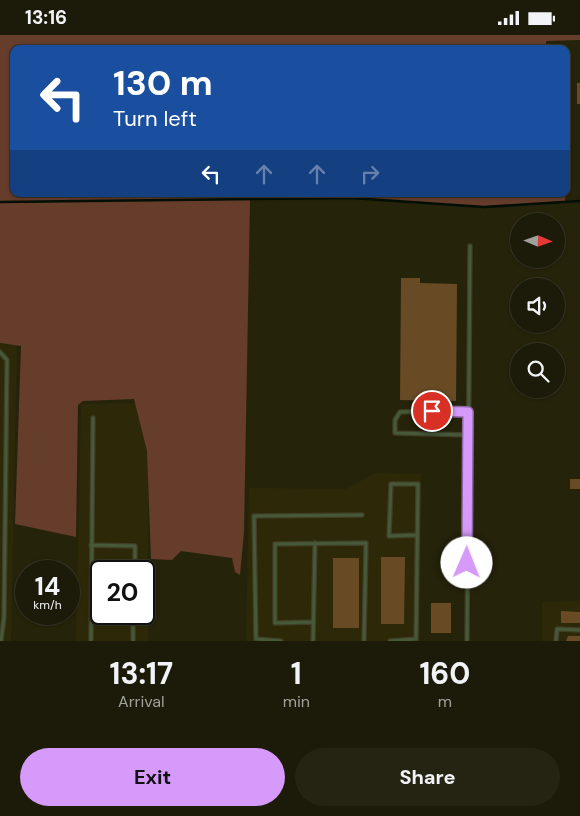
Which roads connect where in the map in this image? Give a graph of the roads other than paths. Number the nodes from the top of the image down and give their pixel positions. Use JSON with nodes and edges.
{"nodes":[{"id":1,"x":470,"y":246,"type":"dead end"},
{"id":2,"x":0,"y":352,"type":"edge"},
{"id":3,"x":423,"y":411,"type":"dead end"},
{"id":4,"x":432,"y":411,"type":"dead end"},
{"id":5,"x":468,"y":412,"type":"junction"},
{"id":6,"x":93,"y":418,"type":"dead end"},
{"id":7,"x":468,"y":435,"type":"junction"},
{"id":8,"x":0,"y":440,"type":"edge"},
{"id":9,"x":7,"y":440,"type":"junction"},
{"id":10,"x":362,"y":515,"type":"dead end"},
{"id":11,"x":417,"y":535,"type":"junction"},
{"id":12,"x":315,"y":543,"type":"junction"},
{"id":13,"x":91,"y":545,"type":"junction"},
{"id":14,"x":0,"y":560,"type":"edge"},
{"id":15,"x":5,"y":560,"type":"junction"},
{"id":16,"x":135,"y":560,"type":"edge"},
{"id":17,"x":2,"y":583,"type":"edge"},
{"id":18,"x":313,"y":622,"type":"junction"},
{"id":19,"x":133,"y":625,"type":"edge"},
{"id":20,"x":1,"y":629,"type":"edge"},
{"id":21,"x":580,"y":630,"type":"edge"},
{"id":22,"x":1,"y":641,"type":"edge"},
{"id":23,"x":91,"y":641,"type":"edge"},
{"id":24,"x":133,"y":641,"type":"edge"},
{"id":25,"x":281,"y":641,"type":"edge"},
{"id":26,"x":313,"y":641,"type":"edge"},
{"id":27,"x":364,"y":641,"type":"edge"},
{"id":28,"x":390,"y":641,"type":"edge"},
{"id":29,"x":467,"y":641,"type":"edge"},
{"id":30,"x":556,"y":641,"type":"edge"}],
"edges":[{"from":1,"to":5,"type":"lane"},
{"from":2,"to":9,"type":"lane"},
{"from":3,"to":7,"type":"lane"},
{"from":4,"to":5,"type":"lane"},
{"from":5,"to":7,"type":"lane"},
{"from":6,"to":13,"type":"lane"},
{"from":7,"to":29,"type":"lane"},
{"from":8,"to":9,"type":"lane"},
{"from":9,"to":15,"type":"lane"},
{"from":10,"to":25,"type":"lane"},
{"from":11,"to":11,"type":"lane"},
{"from":11,"to":28,"type":"lane"},
{"from":12,"to":18,"type":"lane"},
{"from":12,"to":18,"type":"lane"},
{"from":12,"to":27,"type":"lane"},
{"from":13,"to":16,"type":"lane"},
{"from":13,"to":23,"type":"lane"},
{"from":14,"to":15,"type":"lane"},
{"from":15,"to":17,"type":"lane"},
{"from":17,"to":20,"type":"lane"},
{"from":18,"to":26,"type":"lane"},
{"from":19,"to":24,"type":"lane"},
{"from":20,"to":22,"type":"lane"},
{"from":21,"to":30,"type":"lane"}]}
